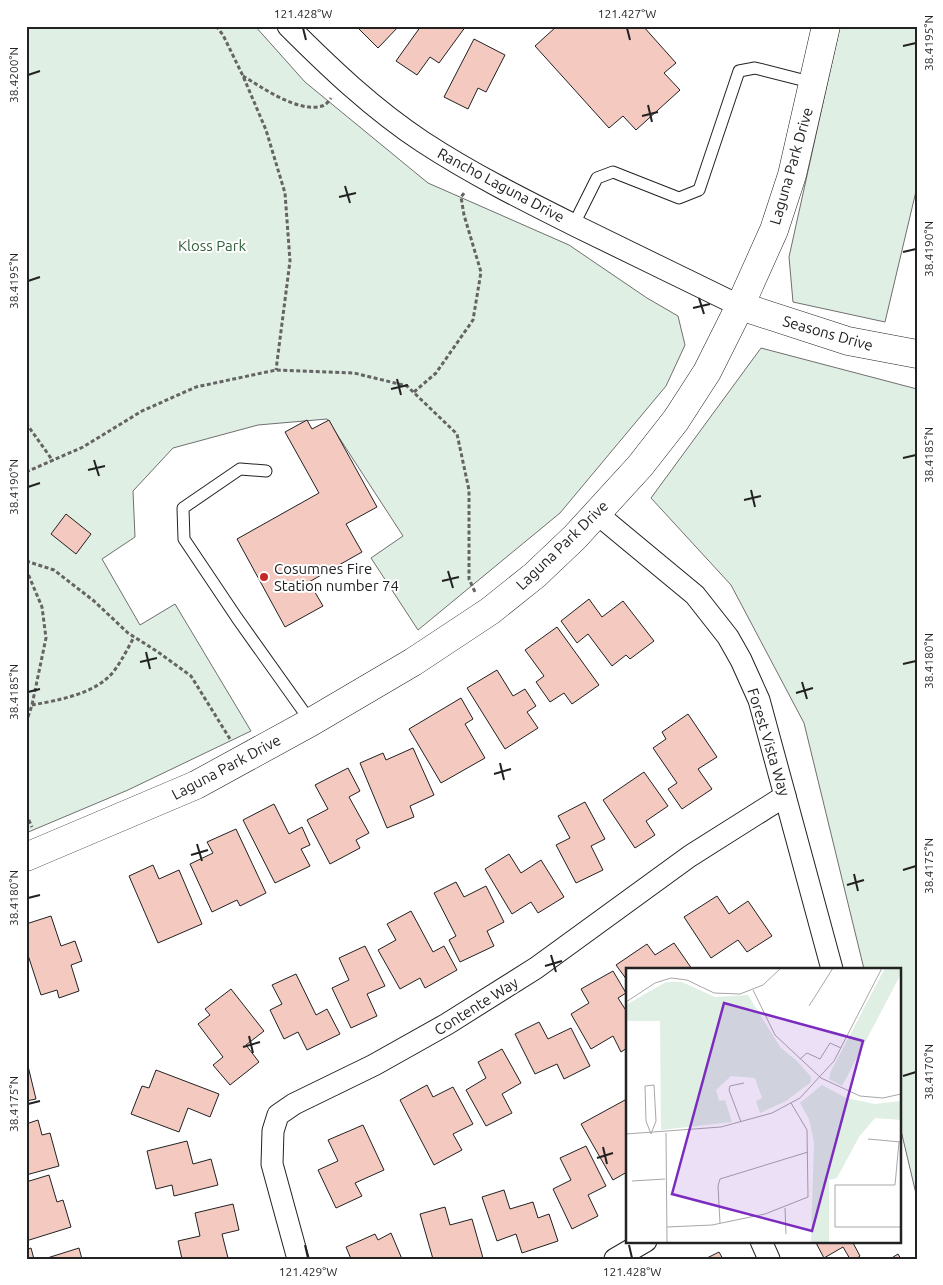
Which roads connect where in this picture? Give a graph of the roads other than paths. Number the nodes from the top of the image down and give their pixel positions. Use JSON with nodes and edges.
{"nodes":[{"id":1,"x":288,"y":26,"type":"edge"},
{"id":2,"x":826,"y":26,"type":"edge"},
{"id":3,"x":814,"y":83,"type":"junction"},
{"id":4,"x":574,"y":224,"type":"junction"},
{"id":5,"x":740,"y":306,"type":"junction"},
{"id":6,"x":917,"y":354,"type":"edge"},
{"id":7,"x":266,"y":470,"type":"dead end"},
{"id":8,"x":596,"y":514,"type":"junction"},
{"id":9,"x":311,"y":722,"type":"junction"},
{"id":10,"x":785,"y":796,"type":"junction"},
{"id":11,"x":26,"y":857,"type":"edge"},
{"id":12,"x":832,"y":968,"type":"edge"},
{"id":13,"x":644,"y":1242,"type":"edge"},
{"id":14,"x":761,"y":1242,"type":"edge"},
{"id":15,"x":298,"y":1259,"type":"edge"},
{"id":16,"x":614,"y":1259,"type":"edge"},
{"id":17,"x":769,"y":1259,"type":"edge"}],
"edges":[{"from":1,"to":4,"type":"street","name":"Rancho Laguna Drive"},
{"from":2,"to":3,"type":"street","name":"Laguna Park Drive"},
{"from":3,"to":4,"type":"lane"},
{"from":3,"to":5,"type":"street","name":"Laguna Park Drive"},
{"from":4,"to":5,"type":"street","name":"Rancho Laguna Drive"},
{"from":5,"to":6,"type":"street","name":"Seasons Drive"},
{"from":5,"to":8,"type":"street","name":"Laguna Park Drive"},
{"from":7,"to":9,"type":"lane"},
{"from":8,"to":9,"type":"street","name":"Laguna Park Drive"},
{"from":8,"to":10,"type":"street","name":"Forest Vista Way"},
{"from":9,"to":11,"type":"street","name":"Laguna Park Drive"},
{"from":10,"to":12,"type":"street","name":"Forest Vista Way"},
{"from":10,"to":15,"type":"street","name":"Contente Way"},
{"from":13,"to":16,"type":"street"},
{"from":14,"to":17,"type":"street"}]}
